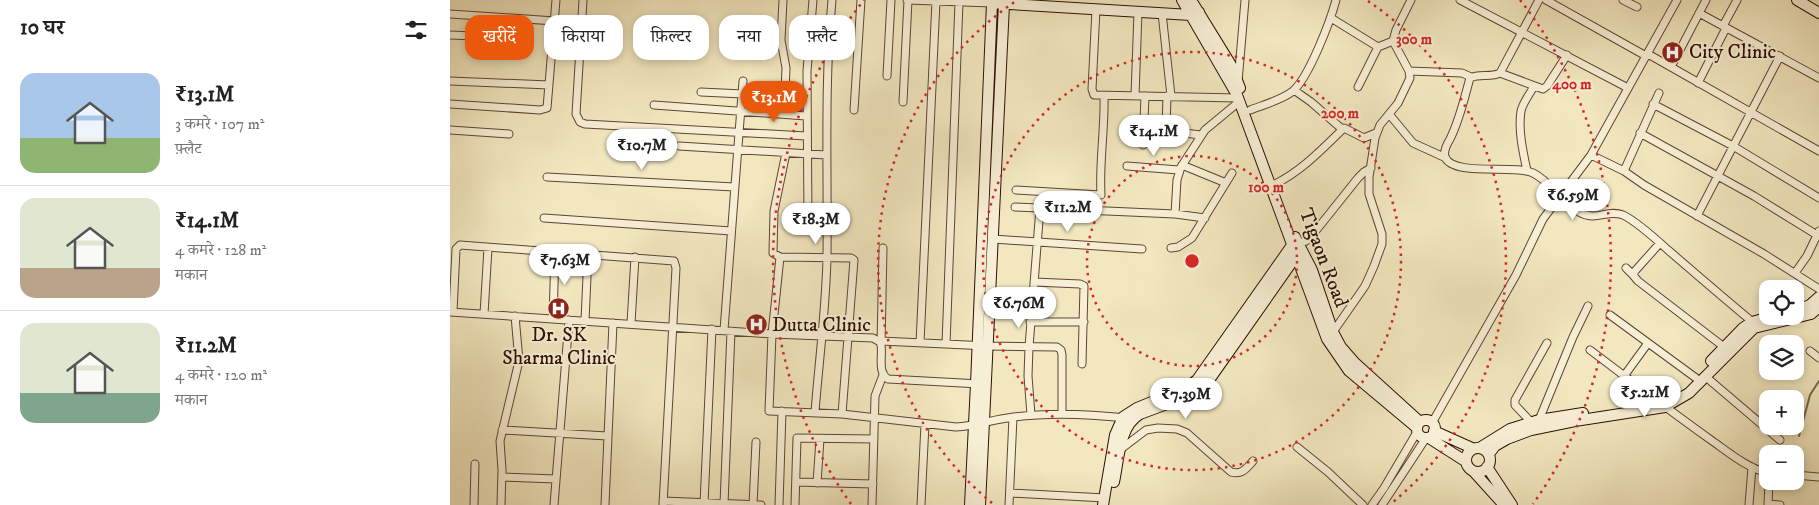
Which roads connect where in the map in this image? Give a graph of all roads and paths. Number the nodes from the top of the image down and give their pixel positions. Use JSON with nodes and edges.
{"nodes":[{"id":1,"x":556,"y":0,"type":"edge"},
{"id":2,"x":583,"y":0,"type":"edge"},
{"id":3,"x":783,"y":0,"type":"edge"},
{"id":4,"x":813,"y":0,"type":"edge"},
{"id":5,"x":832,"y":0,"type":"edge"},
{"id":6,"x":861,"y":0,"type":"edge"},
{"id":7,"x":892,"y":0,"type":"edge"},
{"id":8,"x":907,"y":0,"type":"edge"},
{"id":9,"x":1182,"y":0,"type":"edge"},
{"id":10,"x":1191,"y":0,"type":"edge"},
{"id":11,"x":1245,"y":0,"type":"edge"},
{"id":12,"x":1336,"y":0,"type":"edge"},
{"id":13,"x":1411,"y":0,"type":"edge"},
{"id":14,"x":1460,"y":0,"type":"edge"},
{"id":15,"x":1539,"y":0,"type":"edge"},
{"id":16,"x":1546,"y":0,"type":"edge"},
{"id":17,"x":1623,"y":0,"type":"edge"},
{"id":18,"x":1677,"y":0,"type":"edge"},
{"id":19,"x":1706,"y":0,"type":"edge"},
{"id":20,"x":1737,"y":0,"type":"edge"},
{"id":21,"x":1797,"y":0,"type":"edge"},
{"id":22,"x":936,"y":1,"type":"edge"},
{"id":23,"x":958,"y":2,"type":"junction"},
{"id":24,"x":992,"y":3,"type":"junction"},
{"id":25,"x":1004,"y":4,"type":"junction"},
{"id":26,"x":1811,"y":4,"type":"edge"},
{"id":27,"x":1637,"y":7,"type":"dead end"},
{"id":28,"x":1096,"y":9,"type":"junction"},
{"id":29,"x":1138,"y":12,"type":"junction"},
{"id":30,"x":1162,"y":13,"type":"junction"},
{"id":31,"x":1699,"y":13,"type":"junction"},
{"id":32,"x":1819,"y":13,"type":"edge"},
{"id":33,"x":450,"y":14,"type":"edge"},
{"id":34,"x":1195,"y":14,"type":"junction"},
{"id":35,"x":555,"y":15,"type":"edge"},
{"id":36,"x":812,"y":15,"type":"edge"},
{"id":37,"x":831,"y":15,"type":"edge"},
{"id":38,"x":1331,"y":18,"type":"junction"},
{"id":39,"x":544,"y":20,"type":"edge"},
{"id":40,"x":1724,"y":27,"type":"junction"},
{"id":41,"x":1522,"y":31,"type":"junction"},
{"id":42,"x":450,"y":35,"type":"edge"},
{"id":43,"x":465,"y":36,"type":"edge"},
{"id":44,"x":1393,"y":41,"type":"junction"},
{"id":45,"x":855,"y":46,"type":"edge"},
{"id":46,"x":858,"y":46,"type":"junction"},
{"id":47,"x":1378,"y":48,"type":"junction"},
{"id":48,"x":1567,"y":55,"type":"junction"},
{"id":49,"x":1647,"y":55,"type":"junction"},
{"id":50,"x":1780,"y":56,"type":"junction"},
{"id":51,"x":552,"y":60,"type":"edge"},
{"id":52,"x":808,"y":60,"type":"edge"},
{"id":53,"x":827,"y":60,"type":"edge"},
{"id":54,"x":1671,"y":67,"type":"junction"},
{"id":55,"x":1409,"y":71,"type":"junction"},
{"id":56,"x":1500,"y":73,"type":"junction"},
{"id":57,"x":887,"y":76,"type":"dead end"},
{"id":58,"x":1471,"y":77,"type":"junction"},
{"id":59,"x":1819,"y":78,"type":"edge"},
{"id":60,"x":450,"y":81,"type":"edge"},
{"id":61,"x":743,"y":81,"type":"dead end"},
{"id":62,"x":1698,"y":83,"type":"junction"},
{"id":63,"x":550,"y":85,"type":"junction"},
{"id":64,"x":1358,"y":86,"type":"dead end"},
{"id":65,"x":1534,"y":86,"type":"junction"},
{"id":66,"x":1628,"y":88,"type":"junction"},
{"id":67,"x":1294,"y":90,"type":"junction"},
{"id":68,"x":701,"y":92,"type":"dead end"},
{"id":69,"x":1659,"y":93,"type":"dead end"},
{"id":70,"x":742,"y":94,"type":"junction"},
{"id":71,"x":1238,"y":94,"type":"junction"},
{"id":72,"x":1104,"y":96,"type":"junction"},
{"id":73,"x":1135,"y":96,"type":"junction"},
{"id":74,"x":1145,"y":96,"type":"junction"},
{"id":75,"x":1169,"y":96,"type":"junction"},
{"id":76,"x":903,"y":102,"type":"dead end"},
{"id":77,"x":450,"y":104,"type":"edge"},
{"id":78,"x":1653,"y":104,"type":"junction"},
{"id":79,"x":654,"y":105,"type":"dead end"},
{"id":80,"x":854,"y":110,"type":"dead end"},
{"id":81,"x":1250,"y":110,"type":"junction"},
{"id":82,"x":740,"y":111,"type":"junction"},
{"id":83,"x":1750,"y":112,"type":"junction"},
{"id":84,"x":784,"y":114,"type":"junction"},
{"id":85,"x":1389,"y":114,"type":"junction"},
{"id":86,"x":806,"y":116,"type":"junction"},
{"id":87,"x":1342,"y":129,"type":"junction"},
{"id":88,"x":450,"y":130,"type":"edge"},
{"id":89,"x":739,"y":131,"type":"junction"},
{"id":90,"x":1376,"y":133,"type":"junction"},
{"id":91,"x":1640,"y":133,"type":"junction"},
{"id":92,"x":509,"y":134,"type":"dead end"},
{"id":93,"x":1201,"y":135,"type":"junction"},
{"id":94,"x":806,"y":136,"type":"junction"},
{"id":95,"x":1143,"y":145,"type":"dead end"},
{"id":96,"x":680,"y":146,"type":"dead end"},
{"id":97,"x":1733,"y":146,"type":"junction"},
{"id":98,"x":738,"y":150,"type":"junction"},
{"id":99,"x":1819,"y":151,"type":"edge"},
{"id":100,"x":786,"y":153,"type":"junction"},
{"id":101,"x":807,"y":154,"type":"junction"},
{"id":102,"x":826,"y":155,"type":"junction"},
{"id":103,"x":1591,"y":155,"type":"junction"},
{"id":104,"x":1446,"y":158,"type":"junction"},
{"id":105,"x":1127,"y":166,"type":"dead end"},
{"id":106,"x":1181,"y":168,"type":"junction"},
{"id":107,"x":1371,"y":168,"type":"junction"},
{"id":108,"x":1527,"y":171,"type":"junction"},
{"id":109,"x":1624,"y":171,"type":"junction"},
{"id":110,"x":1232,"y":173,"type":"dead end"},
{"id":111,"x":547,"y":177,"type":"dead end"},
{"id":112,"x":1718,"y":177,"type":"junction"},
{"id":113,"x":1226,"y":182,"type":"junction"},
{"id":114,"x":1275,"y":184,"type":"junction"},
{"id":115,"x":734,"y":187,"type":"junction"},
{"id":116,"x":1016,"y":190,"type":"dead end"},
{"id":117,"x":1560,"y":197,"type":"junction"},
{"id":118,"x":1819,"y":198,"type":"edge"},
{"id":119,"x":1015,"y":207,"type":"dead end"},
{"id":120,"x":1040,"y":208,"type":"junction"},
{"id":121,"x":1175,"y":214,"type":"junction"},
{"id":122,"x":1697,"y":216,"type":"junction"},
{"id":123,"x":544,"y":218,"type":"dead end"},
{"id":124,"x":1205,"y":218,"type":"junction"},
{"id":125,"x":808,"y":225,"type":"dead end"},
{"id":126,"x":731,"y":231,"type":"junction"},
{"id":127,"x":1818,"y":233,"type":"edge"},
{"id":128,"x":993,"y":239,"type":"junction"},
{"id":129,"x":1038,"y":242,"type":"junction"},
{"id":130,"x":1660,"y":243,"type":"junction"},
{"id":131,"x":488,"y":248,"type":"junction"},
{"id":132,"x":884,"y":248,"type":"dead end"},
{"id":133,"x":1171,"y":248,"type":"dead end"},
{"id":134,"x":1142,"y":249,"type":"dead end"},
{"id":135,"x":1297,"y":249,"type":"junction"},
{"id":136,"x":555,"y":252,"type":"junction"},
{"id":137,"x":588,"y":254,"type":"junction"},
{"id":138,"x":635,"y":257,"type":"junction"},
{"id":139,"x":780,"y":257,"type":"junction"},
{"id":140,"x":827,"y":257,"type":"junction"},
{"id":141,"x":1626,"y":268,"type":"dead end"},
{"id":142,"x":1795,"y":274,"type":"junction"},
{"id":143,"x":1633,"y":275,"type":"junction"},
{"id":144,"x":1034,"y":282,"type":"junction"},
{"id":145,"x":1819,"y":289,"type":"edge"},
{"id":146,"x":1819,"y":297,"type":"edge"},
{"id":147,"x":1588,"y":306,"type":"dead end"},
{"id":148,"x":1804,"y":307,"type":"edge"},
{"id":149,"x":1819,"y":307,"type":"edge"},
{"id":150,"x":452,"y":312,"type":"edge"},
{"id":151,"x":484,"y":314,"type":"junction"},
{"id":152,"x":1610,"y":315,"type":"dead end"},
{"id":153,"x":515,"y":316,"type":"junction"},
{"id":154,"x":553,"y":320,"type":"junction"},
{"id":155,"x":569,"y":320,"type":"junction"},
{"id":156,"x":585,"y":321,"type":"junction"},
{"id":157,"x":1030,"y":322,"type":"junction"},
{"id":158,"x":1084,"y":322,"type":"junction"},
{"id":159,"x":1759,"y":322,"type":"edge"},
{"id":160,"x":613,"y":323,"type":"junction"},
{"id":161,"x":631,"y":323,"type":"junction"},
{"id":162,"x":1755,"y":324,"type":"junction"},
{"id":163,"x":672,"y":326,"type":"junction"},
{"id":164,"x":712,"y":329,"type":"junction"},
{"id":165,"x":728,"y":330,"type":"junction"},
{"id":166,"x":1333,"y":332,"type":"junction"},
{"id":167,"x":772,"y":334,"type":"junction"},
{"id":168,"x":822,"y":335,"type":"junction"},
{"id":169,"x":848,"y":336,"type":"junction"},
{"id":170,"x":1648,"y":342,"type":"junction"},
{"id":171,"x":881,"y":343,"type":"junction"},
{"id":172,"x":920,"y":344,"type":"junction"},
{"id":173,"x":946,"y":344,"type":"junction"},
{"id":174,"x":1547,"y":344,"type":"dead end"},
{"id":175,"x":983,"y":346,"type":"junction"},
{"id":176,"x":1029,"y":347,"type":"junction"},
{"id":177,"x":1724,"y":347,"type":"junction"},
{"id":178,"x":1590,"y":350,"type":"dead end"},
{"id":179,"x":1810,"y":351,"type":"dead end"},
{"id":180,"x":1819,"y":358,"type":"edge"},
{"id":181,"x":1082,"y":364,"type":"dead end"},
{"id":182,"x":883,"y":375,"type":"junction"},
{"id":183,"x":1624,"y":376,"type":"junction"},
{"id":184,"x":1701,"y":378,"type":"junction"},
{"id":185,"x":981,"y":384,"type":"junction"},
{"id":186,"x":1662,"y":405,"type":"junction"},
{"id":187,"x":782,"y":411,"type":"junction"},
{"id":188,"x":815,"y":412,"type":"junction"},
{"id":189,"x":842,"y":414,"type":"junction"},
{"id":190,"x":1062,"y":414,"type":"junction"},
{"id":191,"x":1031,"y":416,"type":"junction"},
{"id":192,"x":874,"y":417,"type":"junction"},
{"id":193,"x":1013,"y":417,"type":"junction"},
{"id":194,"x":1128,"y":418,"type":"junction"},
{"id":195,"x":1535,"y":421,"type":"junction"},
{"id":196,"x":979,"y":423,"type":"junction"},
{"id":197,"x":925,"y":424,"type":"junction"},
{"id":198,"x":502,"y":430,"type":"junction"},
{"id":199,"x":1425,"y":430,"type":"junction"},
{"id":200,"x":559,"y":434,"type":"junction"},
{"id":201,"x":607,"y":436,"type":"junction"},
{"id":202,"x":820,"y":439,"type":"junction"},
{"id":203,"x":874,"y":439,"type":"junction"},
{"id":204,"x":1780,"y":440,"type":"dead end"},
{"id":205,"x":756,"y":442,"type":"dead end"},
{"id":206,"x":1297,"y":447,"type":"dead end"},
{"id":207,"x":1121,"y":449,"type":"junction"},
{"id":208,"x":1480,"y":450,"type":"junction"},
{"id":209,"x":1253,"y":461,"type":"dead end"},
{"id":210,"x":1465,"y":461,"type":"junction"},
{"id":211,"x":476,"y":464,"type":"dead end"},
{"id":212,"x":1752,"y":467,"type":"junction"},
{"id":213,"x":1487,"y":468,"type":"junction"},
{"id":214,"x":1759,"y":470,"type":"edge"},
{"id":215,"x":1474,"y":472,"type":"junction"},
{"id":216,"x":1804,"y":476,"type":"edge"},
{"id":217,"x":502,"y":477,"type":"junction"},
{"id":218,"x":1819,"y":477,"type":"edge"},
{"id":219,"x":556,"y":480,"type":"junction"},
{"id":220,"x":796,"y":482,"type":"junction"},
{"id":221,"x":818,"y":483,"type":"junction"},
{"id":222,"x":873,"y":484,"type":"junction"},
{"id":223,"x":1769,"y":490,"type":"edge"},
{"id":224,"x":1010,"y":493,"type":"junction"},
{"id":225,"x":1106,"y":502,"type":"edge"},
{"id":226,"x":663,"y":503,"type":"edge"},
{"id":227,"x":704,"y":503,"type":"junction"},
{"id":228,"x":724,"y":504,"type":"junction"},
{"id":229,"x":1768,"y":504,"type":"edge"},
{"id":230,"x":474,"y":505,"type":"edge"},
{"id":231,"x":502,"y":505,"type":"edge"},
{"id":232,"x":554,"y":505,"type":"edge"},
{"id":233,"x":605,"y":505,"type":"edge"},
{"id":234,"x":753,"y":505,"type":"edge"},
{"id":235,"x":761,"y":505,"type":"edge"},
{"id":236,"x":779,"y":505,"type":"edge"},
{"id":237,"x":795,"y":505,"type":"edge"},
{"id":238,"x":872,"y":505,"type":"edge"},
{"id":239,"x":921,"y":505,"type":"edge"},
{"id":240,"x":970,"y":505,"type":"edge"},
{"id":241,"x":980,"y":505,"type":"edge"},
{"id":242,"x":1009,"y":505,"type":"edge"},
{"id":243,"x":1363,"y":505,"type":"edge"},
{"id":244,"x":1372,"y":505,"type":"edge"},
{"id":245,"x":1382,"y":505,"type":"edge"},
{"id":246,"x":1504,"y":505,"type":"edge"},
{"id":247,"x":1512,"y":505,"type":"edge"},
{"id":248,"x":1749,"y":505,"type":"edge"},
{"id":249,"x":1780,"y":505,"type":"edge"}],
"edges":[{"from":1,"to":35,"type":"street"},
{"from":2,"to":89,"type":"street"},
{"from":3,"to":84,"type":"street"},
{"from":4,"to":36,"type":"street"},
{"from":5,"to":37,"type":"street"},
{"from":6,"to":46,"type":"street"},
{"from":7,"to":57,"type":"street"},
{"from":8,"to":22,"type":"street"},
{"from":8,"to":76,"type":"street"},
{"from":9,"to":34,"type":"street","name":"Tigaon Road"},
{"from":10,"to":34,"type":"street","name":"Tigaon Road"},
{"from":11,"to":71,"type":"street"},
{"from":12,"to":38,"type":"street"},
{"from":13,"to":44,"type":"street"},
{"from":14,"to":41,"type":"street"},
{"from":15,"to":41,"type":"street"},
{"from":16,"to":49,"type":"street"},
{"from":17,"to":27,"type":"street"},
{"from":18,"to":49,"type":"street"},
{"from":19,"to":31,"type":"street"},
{"from":20,"to":40,"type":"street"},
{"from":21,"to":26,"type":"street"},
{"from":22,"to":23,"type":"street"},
{"from":22,"to":172,"type":"street"},
{"from":23,"to":24,"type":"street"},
{"from":23,"to":173,"type":"street"},
{"from":24,"to":25,"type":"street"},
{"from":24,"to":175,"type":"street"},
{"from":25,"to":28,"type":"street"},
{"from":25,"to":128,"type":"street"},
{"from":26,"to":32,"type":"street"},
{"from":28,"to":29,"type":"street"},
{"from":28,"to":72,"type":"street"},
{"from":29,"to":30,"type":"street"},
{"from":29,"to":73,"type":"street"},
{"from":30,"to":34,"type":"street"},
{"from":30,"to":75,"type":"street"},
{"from":31,"to":40,"type":"street"},
{"from":31,"to":54,"type":"street"},
{"from":33,"to":39,"type":"street"},
{"from":34,"to":71,"type":"street","name":"Tigaon Road"},
{"from":38,"to":47,"type":"street"},
{"from":38,"to":67,"type":"street"},
{"from":40,"to":50,"type":"street"},
{"from":40,"to":62,"type":"street"},
{"from":41,"to":48,"type":"street"},
{"from":41,"to":56,"type":"street"},
{"from":42,"to":43,"type":"street"},
{"from":44,"to":47,"type":"street"},
{"from":44,"to":55,"type":"street"},
{"from":45,"to":46,"type":"street"},
{"from":46,"to":80,"type":"street"},
{"from":47,"to":64,"type":"street"},
{"from":48,"to":65,"type":"street"},
{"from":48,"to":66,"type":"street"},
{"from":49,"to":54,"type":"street"},
{"from":49,"to":66,"type":"street"},
{"from":50,"to":59,"type":"street"},
{"from":50,"to":83,"type":"street"},
{"from":51,"to":63,"type":"street"},
{"from":52,"to":86,"type":"street"},
{"from":53,"to":102,"type":"street"},
{"from":54,"to":62,"type":"street"},
{"from":55,"to":58,"type":"street"},
{"from":55,"to":85,"type":"street"},
{"from":56,"to":58,"type":"street"},
{"from":56,"to":65,"type":"street"},
{"from":58,"to":104,"type":"street"},
{"from":60,"to":63,"type":"street"},
{"from":61,"to":70,"type":"street"},
{"from":62,"to":83,"type":"street"},
{"from":63,"to":77,"type":"street"},
{"from":65,"to":108,"type":"street"},
{"from":66,"to":103,"type":"street"},
{"from":67,"to":81,"type":"street"},
{"from":67,"to":87,"type":"street"},
{"from":68,"to":70,"type":"street"},
{"from":69,"to":78,"type":"street"},
{"from":70,"to":82,"type":"street"},
{"from":71,"to":75,"type":"street"},
{"from":71,"to":81,"type":"street","name":"Tigaon Road"},
{"from":71,"to":93,"type":"street"},
{"from":71,"to":135,"type":"street"},
{"from":72,"to":73,"type":"street"},
{"from":72,"to":116,"type":"street"},
{"from":73,"to":74,"type":"street"},
{"from":74,"to":75,"type":"street"},
{"from":74,"to":95,"type":"street"},
{"from":75,"to":93,"type":"street"},
{"from":78,"to":91,"type":"street"},
{"from":78,"to":97,"type":"street"},
{"from":79,"to":82,"type":"street"},
{"from":81,"to":114,"type":"street","name":"Tigaon Road"},
{"from":82,"to":84,"type":"street"},
{"from":82,"to":89,"type":"street"},
{"from":83,"to":97,"type":"street"},
{"from":83,"to":99,"type":"street"},
{"from":84,"to":86,"type":"street"},
{"from":85,"to":90,"type":"street"},
{"from":85,"to":104,"type":"street"},
{"from":86,"to":94,"type":"street"},
{"from":87,"to":90,"type":"street"},
{"from":87,"to":114,"type":"street"},
{"from":88,"to":92,"type":"street"},
{"from":89,"to":94,"type":"street"},
{"from":89,"to":98,"type":"street"},
{"from":90,"to":107,"type":"street"},
{"from":91,"to":109,"type":"street"},
{"from":91,"to":112,"type":"street"},
{"from":93,"to":106,"type":"street"},
{"from":94,"to":101,"type":"street"},
{"from":96,"to":98,"type":"street"},
{"from":97,"to":112,"type":"street"},
{"from":97,"to":118,"type":"street"},
{"from":98,"to":100,"type":"street"},
{"from":98,"to":115,"type":"street"},
{"from":100,"to":101,"type":"street"},
{"from":100,"to":139,"type":"street"},
{"from":101,"to":102,"type":"street"},
{"from":101,"to":125,"type":"street"},
{"from":102,"to":140,"type":"street"},
{"from":103,"to":109,"type":"street"},
{"from":103,"to":117,"type":"street"},
{"from":104,"to":108,"type":"street"},
{"from":105,"to":106,"type":"street"},
{"from":106,"to":113,"type":"street"},
{"from":106,"to":121,"type":"street"},
{"from":107,"to":135,"type":"street"},
{"from":107,"to":166,"type":"street"},
{"from":108,"to":117,"type":"street"},
{"from":109,"to":122,"type":"street"},
{"from":110,"to":113,"type":"street"},
{"from":111,"to":115,"type":"street"},
{"from":112,"to":122,"type":"street"},
{"from":112,"to":127,"type":"street"},
{"from":113,"to":124,"type":"street"},
{"from":114,"to":135,"type":"street","name":"Tigaon Road"},
{"from":115,"to":126,"type":"street"},
{"from":117,"to":130,"type":"street"},
{"from":117,"to":199,"type":"street"},
{"from":119,"to":120,"type":"street"},
{"from":120,"to":121,"type":"street"},
{"from":120,"to":129,"type":"street"},
{"from":121,"to":124,"type":"street"},
{"from":122,"to":142,"type":"street"},
{"from":123,"to":126,"type":"street"},
{"from":124,"to":133,"type":"street"},
{"from":126,"to":165,"type":"street"},
{"from":127,"to":142,"type":"street"},
{"from":128,"to":129,"type":"street"},
{"from":128,"to":175,"type":"street"},
{"from":129,"to":134,"type":"street"},
{"from":129,"to":144,"type":"street"},
{"from":130,"to":143,"type":"street"},
{"from":130,"to":162,"type":"street"},
{"from":131,"to":136,"type":"street"},
{"from":131,"to":150,"type":"street"},
{"from":131,"to":151,"type":"street"},
{"from":132,"to":171,"type":"street"},
{"from":135,"to":166,"type":"street","name":"Tigaon Road"},
{"from":135,"to":194,"type":"street"},
{"from":135,"to":199,"type":"street","name":"Tigaon Road"},
{"from":136,"to":137,"type":"street"},
{"from":136,"to":154,"type":"street"},
{"from":137,"to":138,"type":"street"},
{"from":137,"to":156,"type":"street"},
{"from":138,"to":161,"type":"street"},
{"from":138,"to":163,"type":"street"},
{"from":139,"to":140,"type":"street"},
{"from":139,"to":167,"type":"street"},
{"from":140,"to":168,"type":"street"},
{"from":140,"to":169,"type":"street"},
{"from":141,"to":143,"type":"street"},
{"from":142,"to":145,"type":"street"},
{"from":143,"to":177,"type":"street"},
{"from":144,"to":157,"type":"street"},
{"from":144,"to":158,"type":"street"},
{"from":146,"to":148,"type":"street"},
{"from":147,"to":195,"type":"street"},
{"from":149,"to":162,"type":"street"},
{"from":150,"to":151,"type":"street"},
{"from":151,"to":153,"type":"street"},
{"from":152,"to":170,"type":"street"},
{"from":153,"to":154,"type":"street"},
{"from":153,"to":198,"type":"street"},
{"from":154,"to":155,"type":"street"},
{"from":155,"to":156,"type":"street"},
{"from":155,"to":200,"type":"street"},
{"from":156,"to":160,"type":"street"},
{"from":157,"to":158,"type":"street"},
{"from":157,"to":176,"type":"street"},
{"from":158,"to":181,"type":"street"},
{"from":159,"to":162,"type":"street"},
{"from":160,"to":161,"type":"street"},
{"from":160,"to":201,"type":"street"},
{"from":161,"to":163,"type":"street"},
{"from":162,"to":177,"type":"street"},
{"from":162,"to":184,"type":"street"},
{"from":163,"to":164,"type":"street"},
{"from":163,"to":226,"type":"street"},
{"from":164,"to":165,"type":"street"},
{"from":164,"to":227,"type":"street"},
{"from":165,"to":167,"type":"street"},
{"from":165,"to":228,"type":"street"},
{"from":166,"to":199,"type":"street","name":"Tigaon Road"},
{"from":167,"to":168,"type":"street"},
{"from":167,"to":187,"type":"street"},
{"from":168,"to":169,"type":"street"},
{"from":168,"to":188,"type":"street"},
{"from":169,"to":171,"type":"street"},
{"from":169,"to":189,"type":"street"},
{"from":170,"to":183,"type":"street"},
{"from":170,"to":184,"type":"street"},
{"from":171,"to":172,"type":"street"},
{"from":171,"to":182,"type":"street"},
{"from":172,"to":173,"type":"street"},
{"from":173,"to":175,"type":"street"},
{"from":174,"to":195,"type":"street"},
{"from":175,"to":176,"type":"street"},
{"from":175,"to":185,"type":"street"},
{"from":176,"to":190,"type":"street"},
{"from":176,"to":191,"type":"street"},
{"from":177,"to":184,"type":"street"},
{"from":178,"to":183,"type":"street"},
{"from":179,"to":180,"type":"street"},
{"from":182,"to":185,"type":"street"},
{"from":182,"to":192,"type":"street"},
{"from":183,"to":186,"type":"street"},
{"from":184,"to":186,"type":"street"},
{"from":184,"to":204,"type":"street"},
{"from":185,"to":196,"type":"street"},
{"from":186,"to":195,"type":"street"},
{"from":186,"to":208,"type":"street"},
{"from":186,"to":212,"type":"street"},
{"from":187,"to":188,"type":"street"},
{"from":187,"to":236,"type":"street"},
{"from":188,"to":189,"type":"street"},
{"from":189,"to":192,"type":"street"},
{"from":190,"to":191,"type":"street"},
{"from":190,"to":194,"type":"street"},
{"from":191,"to":193,"type":"street"},
{"from":192,"to":197,"type":"street"},
{"from":192,"to":203,"type":"street"},
{"from":193,"to":196,"type":"street"},
{"from":193,"to":224,"type":"street"},
{"from":194,"to":207,"type":"street"},
{"from":194,"to":225,"type":"street"},
{"from":195,"to":208,"type":"street"},
{"from":196,"to":197,"type":"street"},
{"from":196,"to":240,"type":"street"},
{"from":196,"to":241,"type":"street"},
{"from":197,"to":239,"type":"street"},
{"from":198,"to":200,"type":"street"},
{"from":198,"to":217,"type":"street"},
{"from":199,"to":208,"type":"street","name":"Tigaon Road"},
{"from":199,"to":210,"type":"street","name":"Tigaon Road"},
{"from":199,"to":244,"type":"street"},
{"from":199,"to":245,"type":"street"},
{"from":200,"to":201,"type":"street"},
{"from":200,"to":219,"type":"street"},
{"from":201,"to":233,"type":"street"},
{"from":202,"to":203,"type":"street"},
{"from":202,"to":220,"type":"street"},
{"from":202,"to":221,"type":"street"},
{"from":203,"to":222,"type":"street"},
{"from":205,"to":234,"type":"street"},
{"from":206,"to":243,"type":"street"},
{"from":207,"to":209,"type":"street"},
{"from":207,"to":225,"type":"street"},
{"from":208,"to":210,"type":"street"},
{"from":208,"to":213,"type":"street"},
{"from":210,"to":215,"type":"street"},
{"from":211,"to":230,"type":"street"},
{"from":212,"to":214,"type":"street"},
{"from":212,"to":248,"type":"street"},
{"from":213,"to":215,"type":"street"},
{"from":213,"to":247,"type":"street"},
{"from":215,"to":246,"type":"street"},
{"from":216,"to":218,"type":"street"},
{"from":217,"to":219,"type":"street"},
{"from":217,"to":231,"type":"street"},
{"from":219,"to":232,"type":"street"},
{"from":220,"to":221,"type":"street"},
{"from":220,"to":237,"type":"street"},
{"from":221,"to":222,"type":"street"},
{"from":222,"to":238,"type":"street"},
{"from":223,"to":229,"type":"street"},
{"from":224,"to":225,"type":"street"},
{"from":224,"to":242,"type":"street"},
{"from":226,"to":227,"type":"street"},
{"from":227,"to":228,"type":"street"},
{"from":228,"to":234,"type":"street"},
{"from":229,"to":249,"type":"street"},
{"from":234,"to":235,"type":"street"}]}
